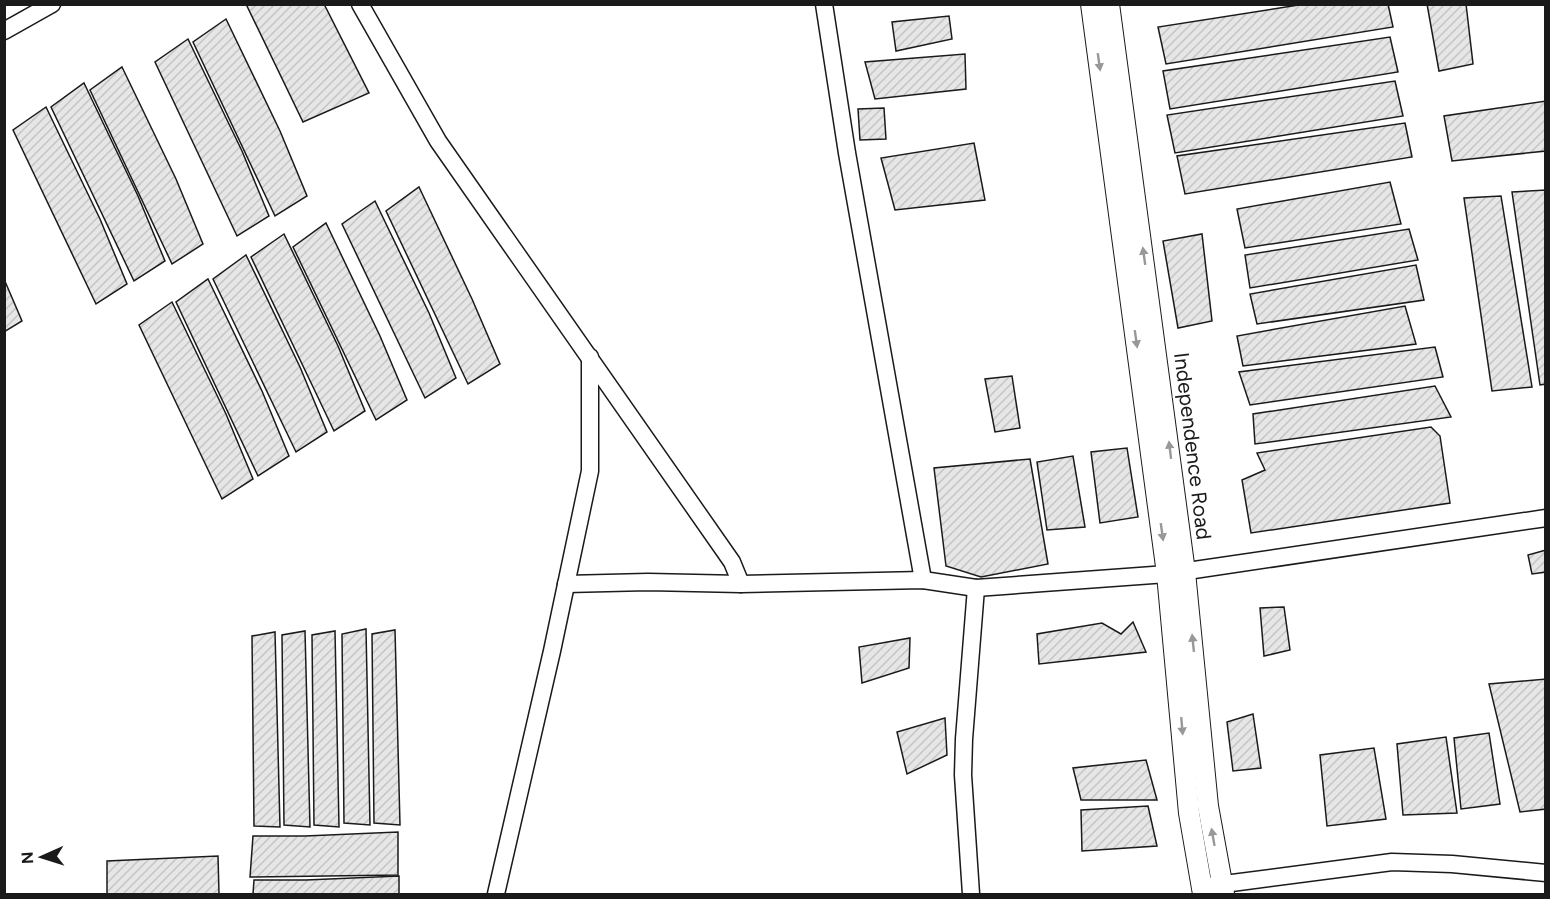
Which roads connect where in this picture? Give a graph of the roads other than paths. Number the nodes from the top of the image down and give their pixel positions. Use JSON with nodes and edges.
{"nodes":[{"id":1,"x":52,"y":4,"type":"edge"},
{"id":2,"x":360,"y":4,"type":"edge"},
{"id":3,"x":824,"y":4,"type":"edge"},
{"id":4,"x":1091,"y":4,"type":"edge"},
{"id":5,"x":1109,"y":4,"type":"edge"},
{"id":6,"x":4,"y":31,"type":"edge"},
{"id":7,"x":590,"y":357,"type":"junction"},
{"id":8,"x":1545,"y":518,"type":"edge"},
{"id":9,"x":1176,"y":573,"type":"junction"},
{"id":10,"x":923,"y":580,"type":"junction"},
{"id":11,"x":566,"y":584,"type":"junction"},
{"id":12,"x":741,"y":584,"type":"junction"},
{"id":13,"x":976,"y":588,"type":"junction"},
{"id":14,"x":1545,"y":873,"type":"edge"},
{"id":15,"x":1222,"y":890,"type":"edge"},
{"id":16,"x":1202,"y":891,"type":"edge"},
{"id":17,"x":496,"y":894,"type":"edge"},
{"id":18,"x":971,"y":894,"type":"edge"}],
"edges":[{"from":1,"to":6,"type":"street"},
{"from":2,"to":7,"type":"street"},
{"from":3,"to":10,"type":"street"},
{"from":4,"to":9,"type":"main road","name":"Independence Road","one_way":true},
{"from":9,"to":5,"type":"main road","name":"Independence Road","one_way":true},
{"from":7,"to":11,"type":"street"},
{"from":7,"to":12,"type":"street"},
{"from":8,"to":9,"type":"street"},
{"from":9,"to":13,"type":"street"},
{"from":15,"to":9,"type":"main road","name":"Independence Road","one_way":true},
{"from":9,"to":16,"type":"main road","name":"Independence Road","one_way":true},
{"from":10,"to":12,"type":"street"},
{"from":10,"to":13,"type":"street"},
{"from":11,"to":12,"type":"street"},
{"from":11,"to":17,"type":"street"},
{"from":13,"to":18,"type":"street"},
{"from":14,"to":15,"type":"street"},
{"from":15,"to":16,"type":"street"}]}
